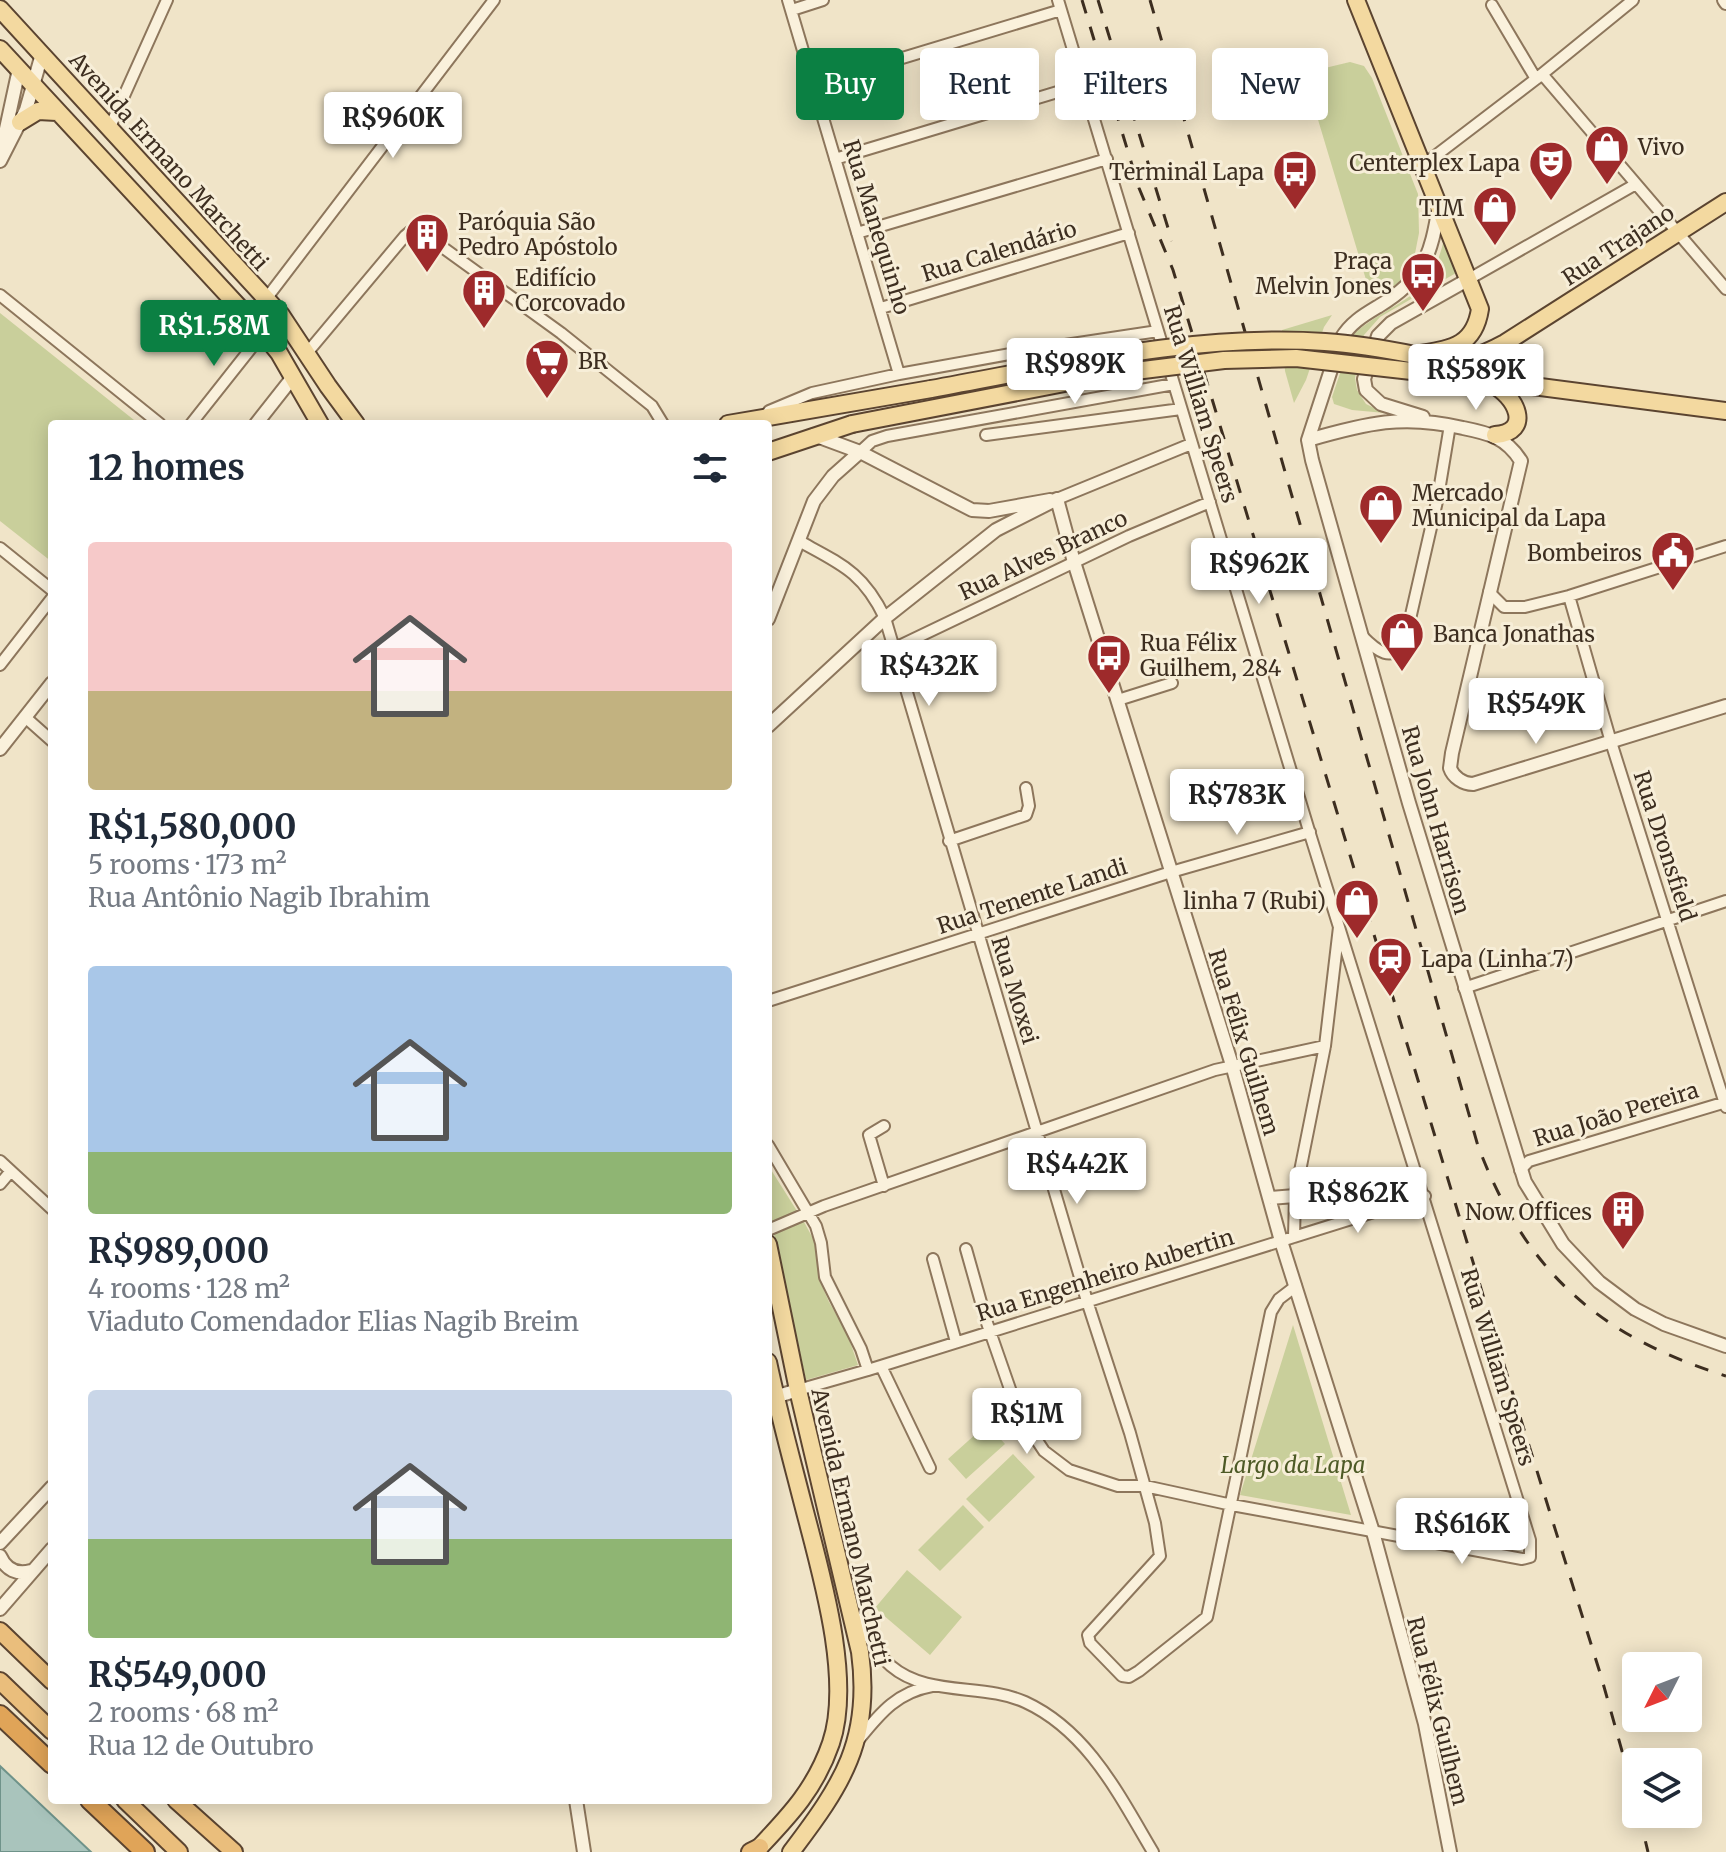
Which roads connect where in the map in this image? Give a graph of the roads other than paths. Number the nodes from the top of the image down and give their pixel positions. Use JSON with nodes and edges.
{"nodes":[{"id":1,"x":167,"y":0,"type":"edge"},
{"id":2,"x":494,"y":0,"type":"edge"},
{"id":3,"x":823,"y":0,"type":"edge"},
{"id":4,"x":1356,"y":0,"type":"edge"},
{"id":5,"x":1633,"y":0,"type":"edge"},
{"id":6,"x":790,"y":5,"type":"edge"},
{"id":7,"x":1060,"y":5,"type":"edge"},
{"id":8,"x":1492,"y":5,"type":"dead end"},
{"id":9,"x":0,"y":9,"type":"edge"},
{"id":10,"x":802,"y":48,"type":"edge"},
{"id":11,"x":1073,"y":48,"type":"edge"},
{"id":12,"x":0,"y":49,"type":"edge"},
{"id":13,"x":42,"y":54,"type":"junction"},
{"id":14,"x":904,"y":56,"type":"edge"},
{"id":15,"x":19,"y":69,"type":"junction"},
{"id":16,"x":1539,"y":77,"type":"junction"},
{"id":17,"x":32,"y":85,"type":"junction"},
{"id":18,"x":1055,"y":93,"type":"edge"},
{"id":19,"x":57,"y":112,"type":"junction"},
{"id":20,"x":823,"y":120,"type":"edge"},
{"id":21,"x":1095,"y":120,"type":"edge"},
{"id":22,"x":20,"y":122,"type":"junction"},
{"id":23,"x":110,"y":127,"type":"junction"},
{"id":24,"x":835,"y":159,"type":"junction"},
{"id":25,"x":1107,"y":159,"type":"junction"},
{"id":26,"x":0,"y":161,"type":"edge"},
{"id":27,"x":1422,"y":166,"type":"junction"},
{"id":28,"x":1636,"y":184,"type":"junction"},
{"id":29,"x":1726,"y":202,"type":"edge"},
{"id":30,"x":1439,"y":206,"type":"junction"},
{"id":31,"x":857,"y":233,"type":"junction"},
{"id":32,"x":1129,"y":233,"type":"junction"},
{"id":33,"x":1678,"y":233,"type":"junction"},
{"id":34,"x":1469,"y":279,"type":"junction"},
{"id":35,"x":1726,"y":289,"type":"edge"},
{"id":36,"x":0,"y":295,"type":"edge"},
{"id":37,"x":266,"y":299,"type":"junction"},
{"id":38,"x":881,"y":308,"type":"junction"},
{"id":39,"x":1158,"y":331,"type":"junction"},
{"id":40,"x":263,"y":333,"type":"junction"},
{"id":41,"x":307,"y":353,"type":"junction"},
{"id":42,"x":1415,"y":355,"type":"junction"},
{"id":43,"x":899,"y":374,"type":"junction"},
{"id":44,"x":293,"y":377,"type":"junction"},
{"id":45,"x":1481,"y":379,"type":"junction"},
{"id":46,"x":1174,"y":384,"type":"junction"},
{"id":47,"x":1181,"y":409,"type":"junction"},
{"id":48,"x":1726,"y":411,"type":"edge"},
{"id":49,"x":155,"y":420,"type":"edge"},
{"id":50,"x":194,"y":420,"type":"edge"},
{"id":51,"x":259,"y":420,"type":"edge"},
{"id":52,"x":318,"y":420,"type":"edge"},
{"id":53,"x":353,"y":420,"type":"edge"},
{"id":54,"x":661,"y":420,"type":"edge"},
{"id":55,"x":741,"y":420,"type":"edge"},
{"id":56,"x":748,"y":420,"type":"edge"},
{"id":57,"x":1437,"y":421,"type":"junction"},
{"id":58,"x":1450,"y":425,"type":"junction"},
{"id":59,"x":813,"y":435,"type":"junction"},
{"id":60,"x":986,"y":435,"type":"dead end"},
{"id":61,"x":1495,"y":435,"type":"junction"},
{"id":62,"x":1308,"y":440,"type":"junction"},
{"id":63,"x":1191,"y":444,"type":"junction"},
{"id":64,"x":772,"y":450,"type":"edge"},
{"id":65,"x":860,"y":452,"type":"junction"},
{"id":66,"x":1057,"y":499,"type":"junction"},
{"id":67,"x":1210,"y":502,"type":"junction"},
{"id":68,"x":799,"y":541,"type":"junction"},
{"id":69,"x":1726,"y":546,"type":"edge"},
{"id":70,"x":0,"y":548,"type":"edge"},
{"id":71,"x":1074,"y":562,"type":"junction"},
{"id":72,"x":48,"y":587,"type":"edge"},
{"id":73,"x":1489,"y":592,"type":"junction"},
{"id":74,"x":1569,"y":596,"type":"junction"},
{"id":75,"x":48,"y":603,"type":"edge"},
{"id":76,"x":772,"y":609,"type":"edge"},
{"id":77,"x":885,"y":618,"type":"junction"},
{"id":78,"x":1361,"y":635,"type":"junction"},
{"id":79,"x":895,"y":648,"type":"junction"},
{"id":80,"x":0,"y":665,"type":"edge"},
{"id":81,"x":1172,"y":683,"type":"dead end"},
{"id":82,"x":48,"y":688,"type":"edge"},
{"id":83,"x":1118,"y":700,"type":"junction"},
{"id":84,"x":1726,"y":706,"type":"edge"},
{"id":85,"x":25,"y":717,"type":"junction"},
{"id":86,"x":772,"y":722,"type":"edge"},
{"id":87,"x":48,"y":737,"type":"edge"},
{"id":88,"x":1611,"y":742,"type":"junction"},
{"id":89,"x":0,"y":749,"type":"edge"},
{"id":90,"x":1026,"y":788,"type":"dead end"},
{"id":91,"x":1310,"y":832,"type":"junction"},
{"id":92,"x":949,"y":841,"type":"junction"},
{"id":93,"x":1171,"y":872,"type":"junction"},
{"id":94,"x":1726,"y":901,"type":"edge"},
{"id":95,"x":1667,"y":919,"type":"junction"},
{"id":96,"x":1339,"y":922,"type":"junction"},
{"id":97,"x":977,"y":935,"type":"junction"},
{"id":98,"x":1464,"y":988,"type":"junction"},
{"id":99,"x":772,"y":1000,"type":"edge"},
{"id":100,"x":1325,"y":1046,"type":"junction"},
{"id":101,"x":1232,"y":1065,"type":"junction"},
{"id":102,"x":1726,"y":1104,"type":"edge"},
{"id":103,"x":884,"y":1126,"type":"dead end"},
{"id":104,"x":1038,"y":1132,"type":"junction"},
{"id":105,"x":772,"y":1152,"type":"edge"},
{"id":106,"x":0,"y":1161,"type":"edge"},
{"id":107,"x":1520,"y":1170,"type":"junction"},
{"id":108,"x":11,"y":1171,"type":"junction"},
{"id":109,"x":0,"y":1184,"type":"edge"},
{"id":110,"x":884,"y":1186,"type":"junction"},
{"id":111,"x":1295,"y":1196,"type":"junction"},
{"id":112,"x":1425,"y":1196,"type":"junction"},
{"id":113,"x":1269,"y":1198,"type":"junction"},
{"id":114,"x":48,"y":1205,"type":"edge"},
{"id":115,"x":808,"y":1213,"type":"junction"},
{"id":116,"x":772,"y":1228,"type":"edge"},
{"id":117,"x":1288,"y":1239,"type":"junction"},
{"id":118,"x":966,"y":1249,"type":"dead end"},
{"id":119,"x":933,"y":1259,"type":"dead end"},
{"id":120,"x":772,"y":1263,"type":"edge"},
{"id":121,"x":1296,"y":1286,"type":"junction"},
{"id":122,"x":1087,"y":1301,"type":"junction"},
{"id":123,"x":990,"y":1331,"type":"junction"},
{"id":124,"x":956,"y":1342,"type":"junction"},
{"id":125,"x":1726,"y":1346,"type":"edge"},
{"id":126,"x":881,"y":1366,"type":"junction"},
{"id":127,"x":868,"y":1370,"type":"junction"},
{"id":128,"x":798,"y":1390,"type":"junction"},
{"id":129,"x":772,"y":1398,"type":"edge"},
{"id":130,"x":930,"y":1468,"type":"dead end"},
{"id":131,"x":1145,"y":1486,"type":"junction"},
{"id":132,"x":48,"y":1491,"type":"edge"},
{"id":133,"x":1232,"y":1505,"type":"junction"},
{"id":134,"x":1373,"y":1532,"type":"junction"},
{"id":135,"x":0,"y":1544,"type":"edge"},
{"id":136,"x":48,"y":1553,"type":"edge"},
{"id":137,"x":0,"y":1556,"type":"edge"},
{"id":138,"x":31,"y":1571,"type":"junction"},
{"id":139,"x":848,"y":1605,"type":"junction"},
{"id":140,"x":0,"y":1609,"type":"edge"},
{"id":141,"x":0,"y":1631,"type":"edge"},
{"id":142,"x":48,"y":1677,"type":"edge"},
{"id":143,"x":0,"y":1681,"type":"edge"},
{"id":144,"x":938,"y":1686,"type":"junction"},
{"id":145,"x":0,"y":1715,"type":"edge"},
{"id":146,"x":48,"y":1727,"type":"edge"},
{"id":147,"x":855,"y":1743,"type":"junction"},
{"id":148,"x":48,"y":1760,"type":"edge"},
{"id":149,"x":94,"y":1804,"type":"edge"},
{"id":150,"x":129,"y":1804,"type":"edge"},
{"id":151,"x":180,"y":1804,"type":"edge"},
{"id":152,"x":577,"y":1804,"type":"edge"},
{"id":153,"x":755,"y":1850,"type":"edge"},
{"id":154,"x":145,"y":1852,"type":"edge"},
{"id":155,"x":179,"y":1852,"type":"edge"},
{"id":156,"x":234,"y":1852,"type":"edge"},
{"id":157,"x":584,"y":1852,"type":"edge"},
{"id":158,"x":791,"y":1852,"type":"edge"},
{"id":159,"x":1153,"y":1852,"type":"edge"},
{"id":160,"x":1450,"y":1852,"type":"edge"}],
"edges":[{"from":1,"to":23,"type":"street"},
{"from":2,"to":37,"type":"street"},
{"from":3,"to":6,"type":"street"},
{"from":4,"to":27,"type":"main road"},
{"from":5,"to":16,"type":"street"},
{"from":6,"to":10,"type":"street","name":"Rua Manequinho"},
{"from":7,"to":11,"type":"street","name":"Rua William Speers"},
{"from":7,"to":14,"type":"street"},
{"from":8,"to":16,"type":"street"},
{"from":9,"to":13,"type":"main road","name":"Avenida Ermano Marchetti"},
{"from":12,"to":15,"type":"main road"},
{"from":13,"to":17,"type":"street"},
{"from":13,"to":23,"type":"main road","name":"Avenida Ermano Marchetti"},
{"from":15,"to":17,"type":"main road"},
{"from":15,"to":26,"type":"street"},
{"from":16,"to":27,"type":"street"},
{"from":16,"to":28,"type":"street"},
{"from":17,"to":19,"type":"main road"},
{"from":17,"to":22,"type":"street"},
{"from":18,"to":24,"type":"street"},
{"from":19,"to":22,"type":"main road"},
{"from":19,"to":40,"type":"main road"},
{"from":20,"to":24,"type":"street","name":"Rua Manequinho"},
{"from":21,"to":25,"type":"street","name":"Rua William Speers"},
{"from":22,"to":26,"type":"street"},
{"from":23,"to":37,"type":"main road","name":"Avenida Ermano Marchetti"},
{"from":24,"to":31,"type":"street","name":"Rua Manequinho"},
{"from":25,"to":31,"type":"street"},
{"from":25,"to":32,"type":"street","name":"Rua William Speers"},
{"from":27,"to":30,"type":"main road"},
{"from":28,"to":33,"type":"street"},
{"from":28,"to":34,"type":"street"},
{"from":29,"to":33,"type":"main road","name":"Rua Trajano"},
{"from":30,"to":34,"type":"main road"},
{"from":30,"to":62,"type":"street"},
{"from":31,"to":38,"type":"street","name":"Rua Manequinho"},
{"from":32,"to":38,"type":"street","name":"Rua Calendário"},
{"from":32,"to":39,"type":"street","name":"Rua William Speers"},
{"from":33,"to":35,"type":"street"},
{"from":33,"to":42,"type":"main road","name":"Rua Trajano"},
{"from":34,"to":42,"type":"main road"},
{"from":34,"to":57,"type":"street"},
{"from":36,"to":49,"type":"street"},
{"from":37,"to":41,"type":"main road","name":"Avenida Ermano Marchetti"},
{"from":38,"to":43,"type":"street","name":"Rua Manequinho"},
{"from":39,"to":43,"type":"street"},
{"from":39,"to":46,"type":"street","name":"Rua William Speers"},
{"from":40,"to":44,"type":"main road"},
{"from":40,"to":50,"type":"street"},
{"from":41,"to":53,"type":"main road","name":"Avenida Ermano Marchetti"},
{"from":41,"to":54,"type":"street"},
{"from":42,"to":56,"type":"main road","bridge":true},
{"from":43,"to":55,"type":"street"},
{"from":44,"to":51,"type":"street"},
{"from":44,"to":52,"type":"main road"},
{"from":45,"to":48,"type":"main road"},
{"from":45,"to":59,"type":"main road","bridge":true},
{"from":45,"to":61,"type":"main road"},
{"from":46,"to":47,"type":"street","name":"Rua William Speers"},
{"from":46,"to":65,"type":"street"},
{"from":47,"to":60,"type":"street"},
{"from":47,"to":63,"type":"street","name":"Rua William Speers"},
{"from":57,"to":58,"type":"street"},
{"from":57,"to":62,"type":"street"},
{"from":58,"to":61,"type":"street"},
{"from":58,"to":78,"type":"street"},
{"from":59,"to":64,"type":"main road"},
{"from":59,"to":65,"type":"street"},
{"from":61,"to":73,"type":"street"},
{"from":62,"to":78,"type":"street","name":"Rua John Harrison"},
{"from":63,"to":66,"type":"street"},
{"from":63,"to":67,"type":"street","name":"Rua William Speers"},
{"from":65,"to":66,"type":"street"},
{"from":65,"to":68,"type":"street"},
{"from":66,"to":71,"type":"street","name":"Rua Félix Guilhem"},
{"from":66,"to":77,"type":"street"},
{"from":67,"to":71,"type":"street","name":"Rua Alves Branco"},
{"from":67,"to":91,"type":"street","name":"Rua William Speers"},
{"from":68,"to":76,"type":"street"},
{"from":68,"to":77,"type":"street","name":"Rua Moxei"},
{"from":69,"to":74,"type":"street"},
{"from":70,"to":72,"type":"street"},
{"from":71,"to":79,"type":"street","name":"Rua Alves Branco"},
{"from":71,"to":83,"type":"street","name":"Rua Félix Guilhem"},
{"from":73,"to":74,"type":"street"},
{"from":73,"to":88,"type":"street"},
{"from":74,"to":88,"type":"street","name":"Rua Dronsfield"},
{"from":75,"to":80,"type":"street"},
{"from":77,"to":79,"type":"street","name":"Rua Moxei"},
{"from":77,"to":86,"type":"street"},
{"from":78,"to":98,"type":"street","name":"Rua John Harrison"},
{"from":79,"to":92,"type":"street","name":"Rua Moxei"},
{"from":81,"to":83,"type":"street"},
{"from":82,"to":85,"type":"street"},
{"from":83,"to":93,"type":"street","name":"Rua Félix Guilhem"},
{"from":84,"to":88,"type":"street"},
{"from":85,"to":87,"type":"street"},
{"from":85,"to":89,"type":"street"},
{"from":88,"to":95,"type":"street","name":"Rua Dronsfield"},
{"from":90,"to":92,"type":"street"},
{"from":91,"to":93,"type":"street","name":"Rua Tenente Landi"},
{"from":91,"to":96,"type":"street","name":"Rua William Speers"},
{"from":92,"to":97,"type":"street","name":"Rua Moxei"},
{"from":93,"to":97,"type":"street","name":"Rua Tenente Landi"},
{"from":93,"to":101,"type":"street","name":"Rua Félix Guilhem"},
{"from":94,"to":95,"type":"street"},
{"from":95,"to":98,"type":"street"},
{"from":95,"to":102,"type":"street","name":"Rua Dronsfield"},
{"from":96,"to":100,"type":"street"},
{"from":96,"to":112,"type":"street","name":"Rua William Speers"},
{"from":97,"to":99,"type":"street","name":"Rua Tenente Landi"},
{"from":97,"to":104,"type":"street","name":"Rua Moxei"},
{"from":98,"to":107,"type":"street","name":"Rua John Harrison"},
{"from":100,"to":101,"type":"street"},
{"from":100,"to":111,"type":"street"},
{"from":101,"to":104,"type":"street"},
{"from":101,"to":113,"type":"street","name":"Rua Félix Guilhem"},
{"from":102,"to":107,"type":"street","name":"Rua João Pereira"},
{"from":103,"to":110,"type":"street"},
{"from":104,"to":110,"type":"street"},
{"from":104,"to":122,"type":"street","name":"Rua Moxei"},
{"from":105,"to":115,"type":"street"},
{"from":106,"to":108,"type":"street"},
{"from":107,"to":125,"type":"street","name":"Rua John Harrison"},
{"from":108,"to":109,"type":"street"},
{"from":108,"to":114,"type":"street"},
{"from":110,"to":115,"type":"street"},
{"from":111,"to":113,"type":"street"},
{"from":111,"to":117,"type":"street"},
{"from":112,"to":117,"type":"street","name":"Rua Engenheiro Aubertin"},
{"from":112,"to":134,"type":"street","name":"Rua William Speers"},
{"from":113,"to":117,"type":"street","name":"Rua Félix Guilhem"},
{"from":115,"to":116,"type":"street"},
{"from":115,"to":127,"type":"street"},
{"from":117,"to":121,"type":"street","name":"Rua Félix Guilhem"},
{"from":117,"to":122,"type":"street","name":"Rua Engenheiro Aubertin"},
{"from":118,"to":123,"type":"street"},
{"from":119,"to":124,"type":"street"},
{"from":120,"to":128,"type":"main road","name":"Avenida Ermano Marchetti"},
{"from":121,"to":133,"type":"street"},
{"from":121,"to":134,"type":"street","name":"Rua Félix Guilhem"},
{"from":122,"to":123,"type":"street","name":"Rua Engenheiro Aubertin"},
{"from":122,"to":131,"type":"street","name":"Rua Moxei"},
{"from":123,"to":124,"type":"street","name":"Rua Engenheiro Aubertin"},
{"from":123,"to":131,"type":"street"},
{"from":124,"to":126,"type":"street","name":"Rua Engenheiro Aubertin"},
{"from":126,"to":127,"type":"street","name":"Rua Engenheiro Aubertin"},
{"from":126,"to":130,"type":"street"},
{"from":127,"to":128,"type":"street","name":"Rua Engenheiro Aubertin"},
{"from":128,"to":129,"type":"street"},
{"from":128,"to":139,"type":"main road","name":"Avenida Ermano Marchetti"},
{"from":129,"to":153,"type":"main road","name":"Avenida Ermano Marchetti"},
{"from":131,"to":133,"type":"street"},
{"from":131,"to":133,"type":"street","name":"Rua Moxei"},
{"from":132,"to":135,"type":"street"},
{"from":133,"to":134,"type":"street"},
{"from":134,"to":160,"type":"street","name":"Rua Félix Guilhem"},
{"from":136,"to":138,"type":"street"},
{"from":137,"to":138,"type":"street"},
{"from":138,"to":140,"type":"street"},
{"from":139,"to":144,"type":"street"},
{"from":139,"to":147,"type":"main road","name":"Avenida Ermano Marchetti"},
{"from":141,"to":142,"type":"highway"},
{"from":143,"to":146,"type":"highway"},
{"from":144,"to":147,"type":"street"},
{"from":144,"to":159,"type":"street"},
{"from":145,"to":148,"type":"highway"},
{"from":147,"to":158,"type":"main road","name":"Avenida Ermano Marchetti"},
{"from":149,"to":154,"type":"highway"},
{"from":150,"to":155,"type":"highway"},
{"from":151,"to":156,"type":"highway"},
{"from":152,"to":157,"type":"street"}]}
